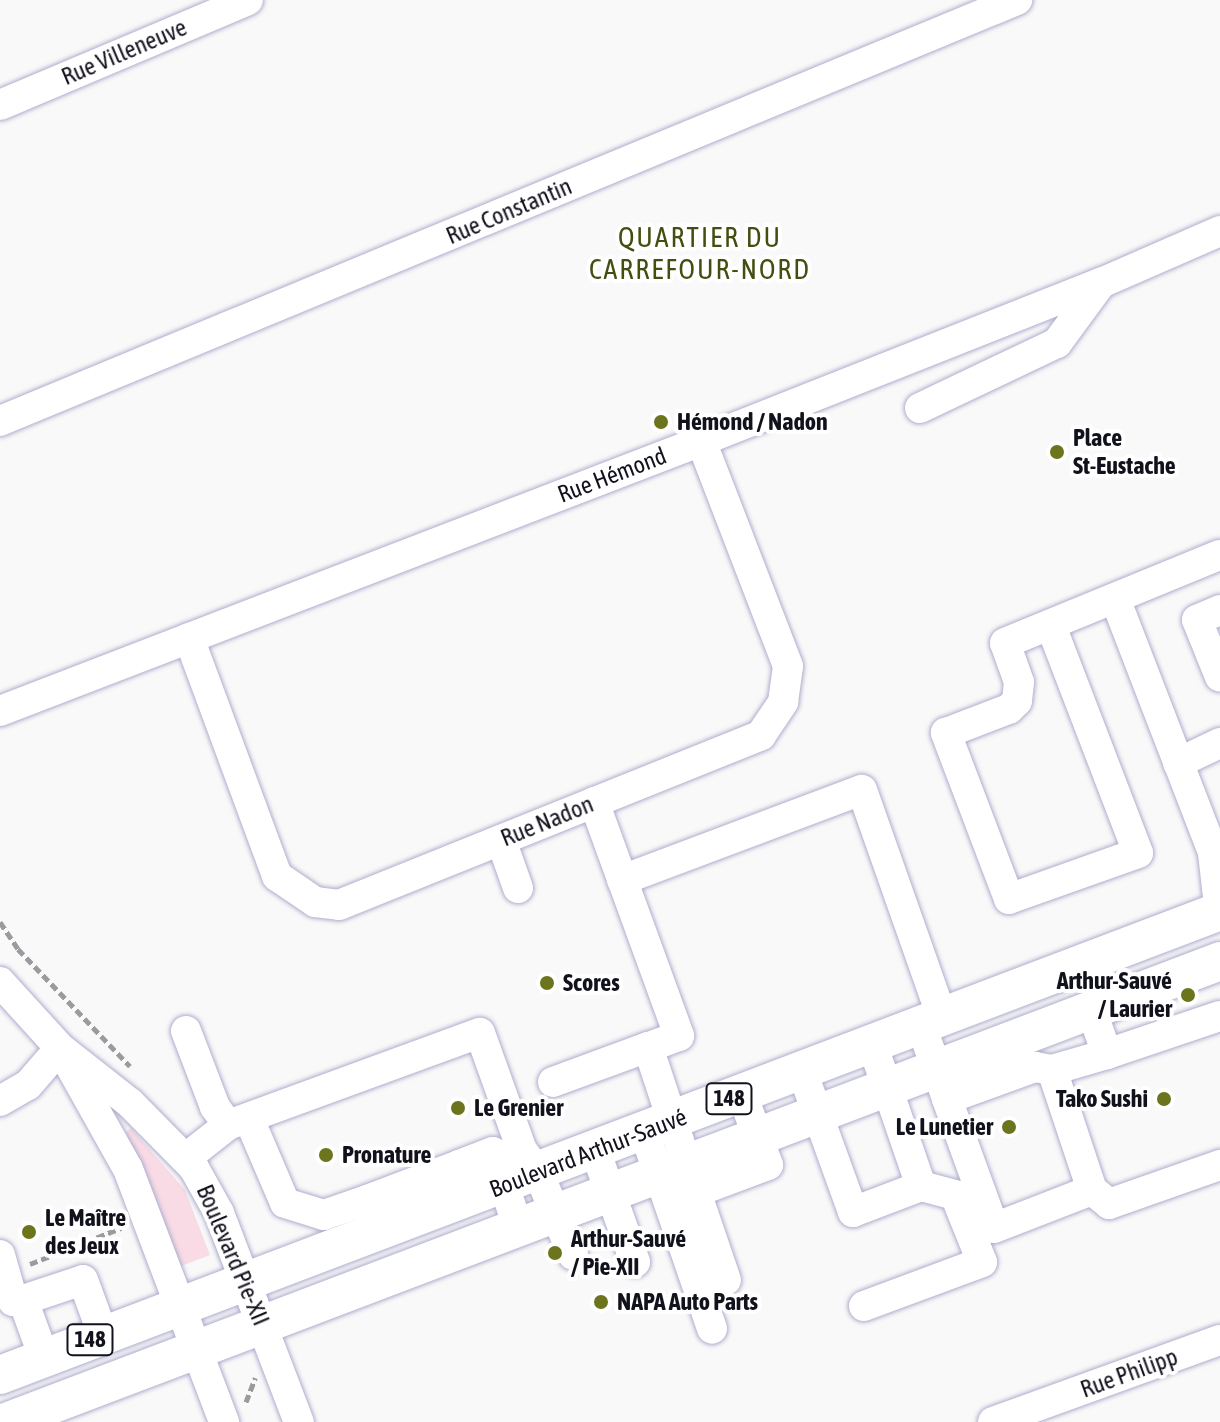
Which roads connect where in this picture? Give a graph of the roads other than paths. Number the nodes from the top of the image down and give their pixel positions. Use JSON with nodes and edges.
{"nodes":[{"id":1,"x":248,"y":0,"type":"edge"},
{"id":2,"x":1017,"y":0,"type":"edge"},
{"id":3,"x":0,"y":105,"type":"edge"},
{"id":4,"x":1220,"y":231,"type":"edge"},
{"id":5,"x":1101,"y":283,"type":"junction"},
{"id":6,"x":920,"y":408,"type":"dead end"},
{"id":7,"x":0,"y":421,"type":"edge"},
{"id":8,"x":701,"y":441,"type":"junction"},
{"id":9,"x":1220,"y":555,"type":"edge"},
{"id":10,"x":1116,"y":601,"type":"junction"},
{"id":11,"x":1220,"y":610,"type":"edge"},
{"id":12,"x":1051,"y":626,"type":"junction"},
{"id":13,"x":189,"y":638,"type":"junction"},
{"id":14,"x":1220,"y":677,"type":"edge"},
{"id":15,"x":0,"y":711,"type":"edge"},
{"id":16,"x":1220,"y":743,"type":"edge"},
{"id":17,"x":1178,"y":763,"type":"junction"},
{"id":18,"x":594,"y":802,"type":"junction"},
{"id":19,"x":501,"y":840,"type":"junction"},
{"id":20,"x":622,"y":880,"type":"junction"},
{"id":21,"x":518,"y":888,"type":"dead end"},
{"id":22,"x":1220,"y":912,"type":"edge"},
{"id":23,"x":1220,"y":961,"type":"edge"},
{"id":24,"x":0,"y":982,"type":"edge"},
{"id":25,"x":1007,"y":992,"type":"junction"},
{"id":26,"x":1091,"y":1009,"type":"junction"},
{"id":27,"x":1220,"y":1016,"type":"edge"},
{"id":28,"x":931,"y":1021,"type":"junction"},
{"id":29,"x":186,"y":1031,"type":"dead end"},
{"id":30,"x":872,"y":1044,"type":"junction"},
{"id":31,"x":648,"y":1047,"type":"junction"},
{"id":32,"x":60,"y":1048,"type":"junction"},
{"id":33,"x":1107,"y":1054,"type":"junction"},
{"id":34,"x":1037,"y":1057,"type":"junction"},
{"id":35,"x":802,"y":1071,"type":"junction"},
{"id":36,"x":553,"y":1082,"type":"dead end"},
{"id":37,"x":941,"y":1083,"type":"junction"},
{"id":38,"x":886,"y":1085,"type":"junction"},
{"id":39,"x":742,"y":1094,"type":"junction"},
{"id":40,"x":0,"y":1101,"type":"edge"},
{"id":41,"x":817,"y":1112,"type":"junction"},
{"id":42,"x":238,"y":1122,"type":"junction"},
{"id":43,"x":658,"y":1126,"type":"junction"},
{"id":44,"x":757,"y":1135,"type":"junction"},
{"id":45,"x":595,"y":1150,"type":"junction"},
{"id":46,"x":186,"y":1158,"type":"junction"},
{"id":47,"x":1220,"y":1165,"type":"edge"},
{"id":48,"x":679,"y":1175,"type":"junction"},
{"id":49,"x":493,"y":1180,"type":"junction"},
{"id":50,"x":921,"y":1186,"type":"junction"},
{"id":51,"x":1092,"y":1190,"type":"junction"},
{"id":52,"x":609,"y":1191,"type":"junction"},
{"id":53,"x":553,"y":1213,"type":"junction"},
{"id":54,"x":518,"y":1227,"type":"junction"},
{"id":55,"x":330,"y":1232,"type":"junction"},
{"id":56,"x":983,"y":1232,"type":"junction"},
{"id":57,"x":573,"y":1255,"type":"dead end"},
{"id":58,"x":10,"y":1262,"type":"edge"},
{"id":59,"x":635,"y":1262,"type":"dead end"},
{"id":60,"x":726,"y":1280,"type":"dead end"},
{"id":61,"x":245,"y":1283,"type":"junction"},
{"id":62,"x":12,"y":1301,"type":"edge"},
{"id":63,"x":181,"y":1306,"type":"junction"},
{"id":64,"x":864,"y":1306,"type":"dead end"},
{"id":65,"x":263,"y":1326,"type":"junction"},
{"id":66,"x":712,"y":1329,"type":"dead end"},
{"id":67,"x":103,"y":1335,"type":"junction"},
{"id":68,"x":1220,"y":1340,"type":"edge"},
{"id":69,"x":197,"y":1350,"type":"junction"},
{"id":70,"x":44,"y":1358,"type":"junction"},
{"id":71,"x":0,"y":1375,"type":"edge"},
{"id":72,"x":235,"y":1416,"type":"edge"},
{"id":73,"x":6,"y":1422,"type":"edge"},
{"id":74,"x":299,"y":1422,"type":"edge"},
{"id":75,"x":993,"y":1422,"type":"edge"}],
"edges":[{"from":1,"to":3,"type":"street","name":"Rue Villeneuve"},
{"from":2,"to":7,"type":"street","name":"Rue Constantin"},
{"from":4,"to":5,"type":"street","name":"Rue Hémond"},
{"from":5,"to":6,"type":"street"},
{"from":5,"to":8,"type":"street","name":"Rue Hémond"},
{"from":8,"to":13,"type":"street","name":"Rue Hémond"},
{"from":8,"to":18,"type":"street","name":"Rue Nadon"},
{"from":9,"to":10,"type":"street"},
{"from":10,"to":12,"type":"street"},
{"from":10,"to":17,"type":"street"},
{"from":11,"to":14,"type":"street"},
{"from":12,"to":12,"type":"street"},
{"from":13,"to":15,"type":"street","name":"Rue Hémond"},
{"from":13,"to":19,"type":"street","name":"Rue Nadon"},
{"from":16,"to":17,"type":"street"},
{"from":17,"to":22,"type":"street"},
{"from":18,"to":19,"type":"street","name":"Rue Nadon"},
{"from":18,"to":20,"type":"street"},
{"from":19,"to":21,"type":"street"},
{"from":20,"to":28,"type":"street"},
{"from":20,"to":31,"type":"street"},
{"from":22,"to":25,"type":"main road","name":"Boulevard Arthur-Sauvé","number":"148"},
{"from":23,"to":26,"type":"main road","name":"Boulevard Arthur-Sauvé","number":"148"},
{"from":24,"to":32,"type":"street","name":"Boulevard Pie-XII"},
{"from":25,"to":28,"type":"main road","name":"Boulevard Arthur-Sauvé","number":"148"},
{"from":25,"to":34,"type":"street"},
{"from":26,"to":33,"type":"street"},
{"from":26,"to":34,"type":"main road","name":"Boulevard Arthur-Sauvé","number":"148"},
{"from":27,"to":33,"type":"street"},
{"from":28,"to":30,"type":"main road","name":"Boulevard Arthur-Sauvé","number":"148"},
{"from":28,"to":37,"type":"street"},
{"from":29,"to":42,"type":"street"},
{"from":30,"to":35,"type":"main road","name":"Boulevard Arthur-Sauvé","number":"148"},
{"from":30,"to":38,"type":"street"},
{"from":31,"to":36,"type":"street"},
{"from":31,"to":43,"type":"street"},
{"from":32,"to":40,"type":"street"},
{"from":32,"to":46,"type":"street","name":"Boulevard Pie-XII"},
{"from":32,"to":63,"type":"street","name":"Boulevard Pie-XII"},
{"from":33,"to":34,"type":"street"},
{"from":34,"to":37,"type":"main road","name":"Boulevard Arthur-Sauvé","number":"148"},
{"from":34,"to":51,"type":"street"},
{"from":35,"to":39,"type":"main road","name":"Boulevard Arthur-Sauvé","number":"148"},
{"from":35,"to":41,"type":"street"},
{"from":37,"to":38,"type":"main road","name":"Boulevard Arthur-Sauvé","number":"148"},
{"from":37,"to":56,"type":"street"},
{"from":38,"to":41,"type":"main road","name":"Boulevard Arthur-Sauvé","number":"148"},
{"from":38,"to":50,"type":"street"},
{"from":39,"to":43,"type":"main road","name":"Boulevard Arthur-Sauvé","number":"148"},
{"from":39,"to":44,"type":"street"},
{"from":41,"to":44,"type":"main road","name":"Boulevard Arthur-Sauvé","number":"148"},
{"from":41,"to":50,"type":"street"},
{"from":42,"to":46,"type":"street"},
{"from":42,"to":49,"type":"street"},
{"from":42,"to":55,"type":"street"},
{"from":43,"to":45,"type":"main road","name":"Boulevard Arthur-Sauvé","number":"148"},
{"from":43,"to":48,"type":"street"},
{"from":44,"to":48,"type":"main road","name":"Boulevard Arthur-Sauvé","number":"148"},
{"from":45,"to":49,"type":"main road","name":"Boulevard Arthur-Sauvé","number":"148"},
{"from":45,"to":52,"type":"street"},
{"from":46,"to":61,"type":"street","name":"Boulevard Pie-XII"},
{"from":47,"to":51,"type":"street"},
{"from":48,"to":52,"type":"main road","name":"Boulevard Arthur-Sauvé","number":"148"},
{"from":48,"to":60,"type":"street"},
{"from":48,"to":66,"type":"street"},
{"from":49,"to":53,"type":"street"},
{"from":49,"to":54,"type":"street"},
{"from":49,"to":55,"type":"main road","name":"Boulevard Arthur-Sauvé","number":"148"},
{"from":50,"to":56,"type":"street"},
{"from":51,"to":56,"type":"street"},
{"from":52,"to":53,"type":"main road","name":"Boulevard Arthur-Sauvé","number":"148"},
{"from":52,"to":59,"type":"street"},
{"from":53,"to":54,"type":"main road","name":"Boulevard Arthur-Sauvé","number":"148"},
{"from":53,"to":57,"type":"street"},
{"from":54,"to":65,"type":"main road","name":"Boulevard Arthur-Sauvé","number":"148"},
{"from":55,"to":61,"type":"main road","name":"Boulevard Arthur-Sauvé","number":"148"},
{"from":56,"to":64,"type":"street"},
{"from":58,"to":62,"type":"street"},
{"from":61,"to":63,"type":"main road","name":"Boulevard Arthur-Sauvé","number":"148"},
{"from":61,"to":65,"type":"street","name":"Boulevard Pie-XII"},
{"from":62,"to":67,"type":"street"},
{"from":62,"to":70,"type":"street"},
{"from":63,"to":67,"type":"main road","name":"Boulevard Arthur-Sauvé","number":"148"},
{"from":63,"to":69,"type":"street","name":"Boulevard Pie-XII"},
{"from":65,"to":69,"type":"main road","name":"Boulevard Arthur-Sauvé","number":"148"},
{"from":65,"to":74,"type":"street","name":"Boulevard Pie-XII"},
{"from":67,"to":70,"type":"main road","name":"Boulevard Arthur-Sauvé","number":"148"},
{"from":68,"to":75,"type":"street","name":"Rue Philipp"},
{"from":69,"to":72,"type":"street","name":"Boulevard Pie-XII"},
{"from":69,"to":73,"type":"main road","name":"Boulevard Arthur-Sauvé","number":"148"},
{"from":70,"to":71,"type":"main road","name":"Boulevard Arthur-Sauvé","number":"148"}]}
